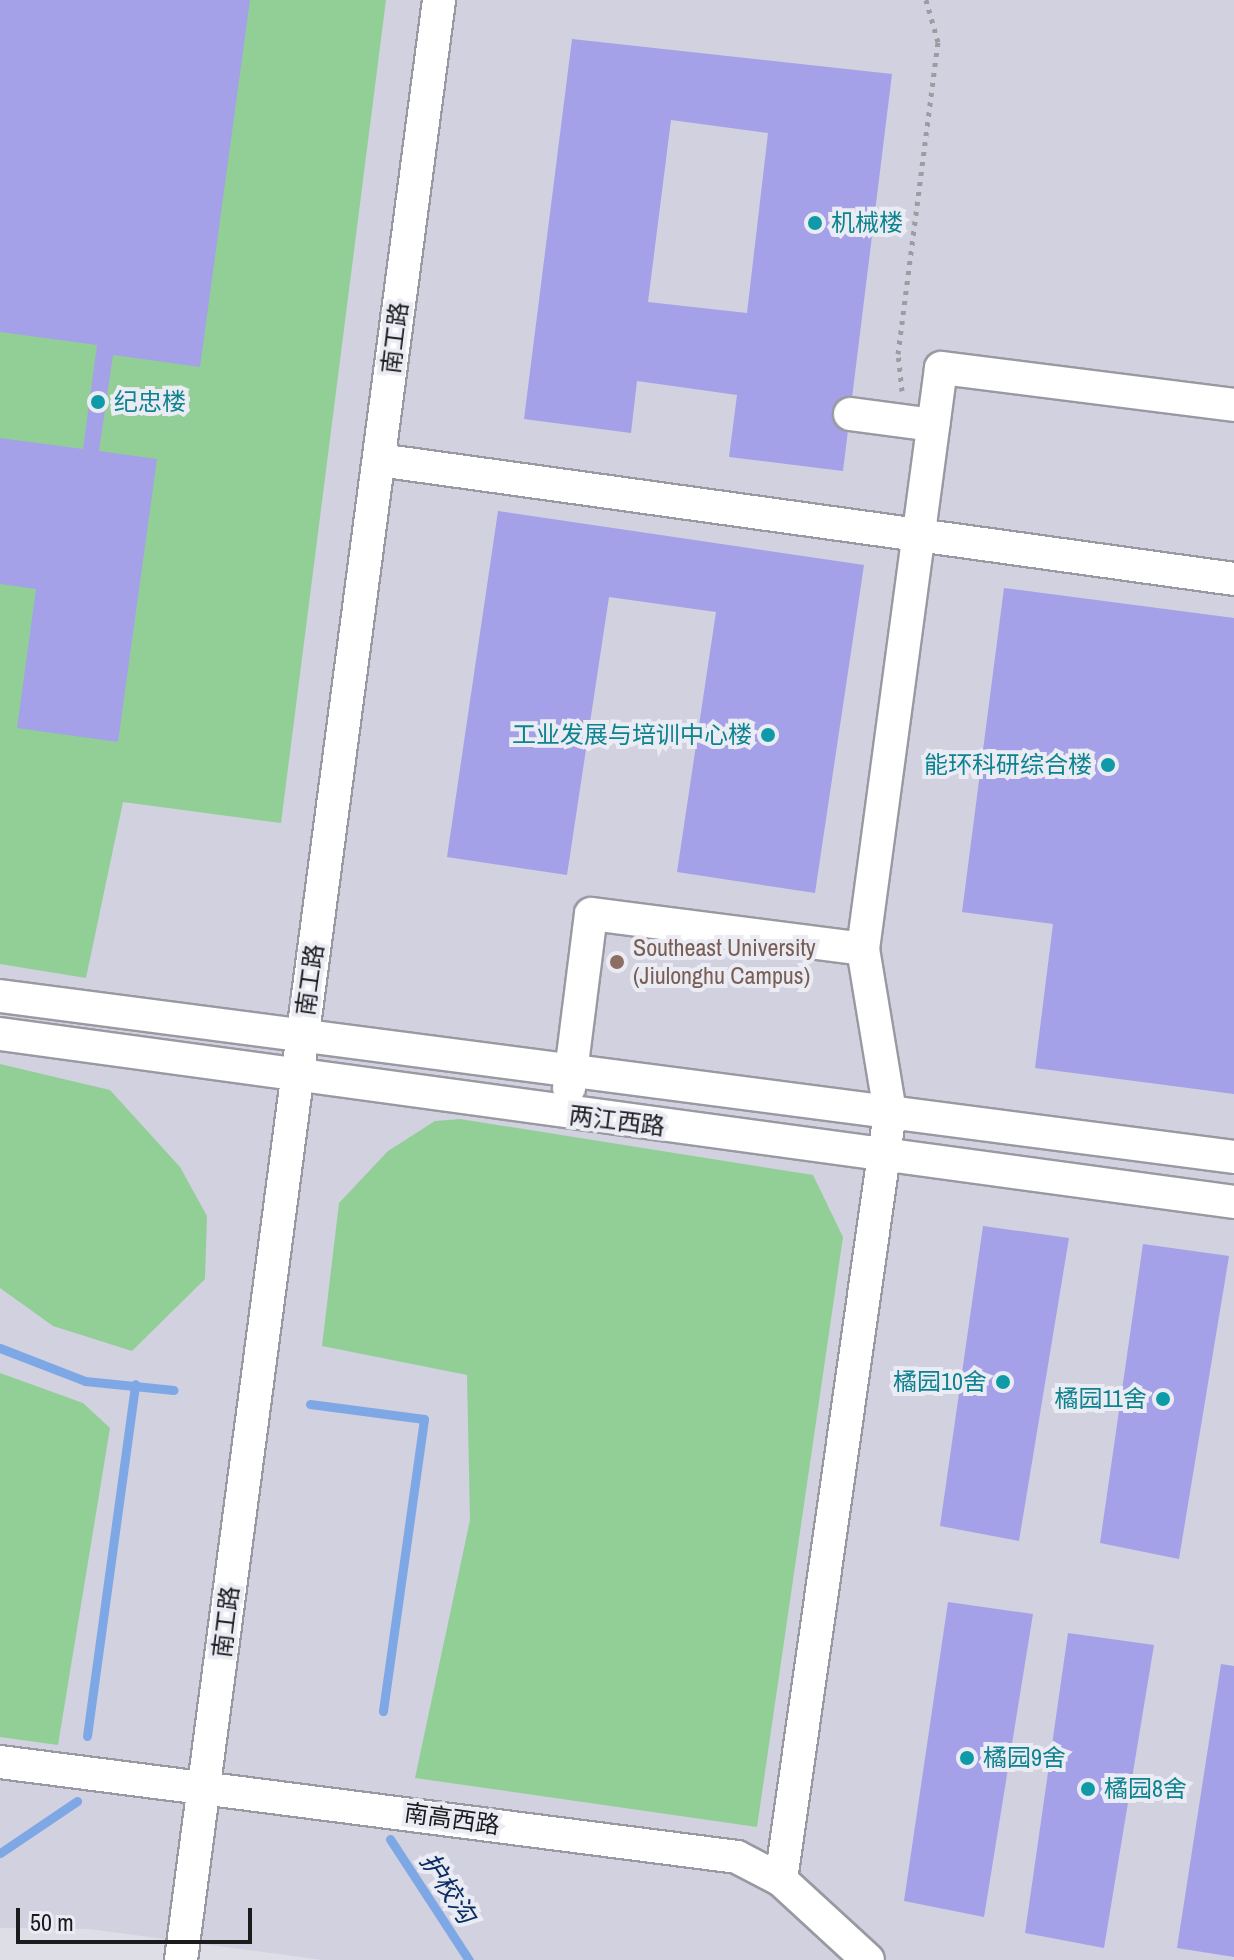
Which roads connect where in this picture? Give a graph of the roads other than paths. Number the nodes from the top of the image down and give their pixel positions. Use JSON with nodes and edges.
{"nodes":[{"id":1,"x":439,"y":0,"type":"edge"},
{"id":2,"x":1234,"y":405,"type":"edge"},
{"id":3,"x":850,"y":414,"type":"dead end"},
{"id":4,"x":919,"y":424,"type":"junction"},
{"id":5,"x":379,"y":460,"type":"junction"},
{"id":6,"x":918,"y":536,"type":"junction"},
{"id":7,"x":1234,"y":579,"type":"edge"},
{"id":8,"x":863,"y":949,"type":"junction"},
{"id":9,"x":0,"y":996,"type":"edge"},
{"id":10,"x":0,"y":1034,"type":"edge"},
{"id":11,"x":303,"y":1034,"type":"junction"},
{"id":12,"x":571,"y":1069,"type":"junction"},
{"id":13,"x":297,"y":1079,"type":"junction"},
{"id":14,"x":890,"y":1112,"type":"junction"},
{"id":15,"x":565,"y":1115,"type":"junction"},
{"id":16,"x":884,"y":1156,"type":"junction"},
{"id":17,"x":1234,"y":1157,"type":"edge"},
{"id":18,"x":1234,"y":1202,"type":"edge"},
{"id":19,"x":0,"y":1762,"type":"edge"},
{"id":20,"x":205,"y":1785,"type":"junction"},
{"id":21,"x":781,"y":1880,"type":"junction"},
{"id":22,"x":181,"y":1960,"type":"edge"},
{"id":23,"x":868,"y":1960,"type":"edge"}],
"edges":[{"from":1,"to":5,"type":"street","name":"南工路"},
{"from":2,"to":4,"type":"street"},
{"from":3,"to":4,"type":"street"},
{"from":4,"to":6,"type":"street"},
{"from":5,"to":6,"type":"street"},
{"from":5,"to":11,"type":"street","name":"南工路"},
{"from":6,"to":7,"type":"street"},
{"from":6,"to":8,"type":"street"},
{"from":8,"to":12,"type":"street"},
{"from":8,"to":14,"type":"street"},
{"from":9,"to":11,"type":"street","name":"两江西路"},
{"from":10,"to":13,"type":"street","name":"两江西路"},
{"from":11,"to":12,"type":"street","name":"两江西路"},
{"from":11,"to":13,"type":"street","name":"南工路"},
{"from":12,"to":14,"type":"street","name":"两江西路"},
{"from":12,"to":15,"type":"street"},
{"from":13,"to":15,"type":"street","name":"两江西路"},
{"from":13,"to":20,"type":"street","name":"南工路"},
{"from":14,"to":16,"type":"street"},
{"from":14,"to":17,"type":"street","name":"两江西路"},
{"from":15,"to":16,"type":"street","name":"两江西路"},
{"from":16,"to":18,"type":"street","name":"两江西路"},
{"from":16,"to":21,"type":"street"},
{"from":19,"to":20,"type":"street","name":"南高西路"},
{"from":20,"to":21,"type":"street","name":"南高西路"},
{"from":20,"to":22,"type":"street","name":"南工路"},
{"from":21,"to":23,"type":"street","name":"南高西路"}]}
